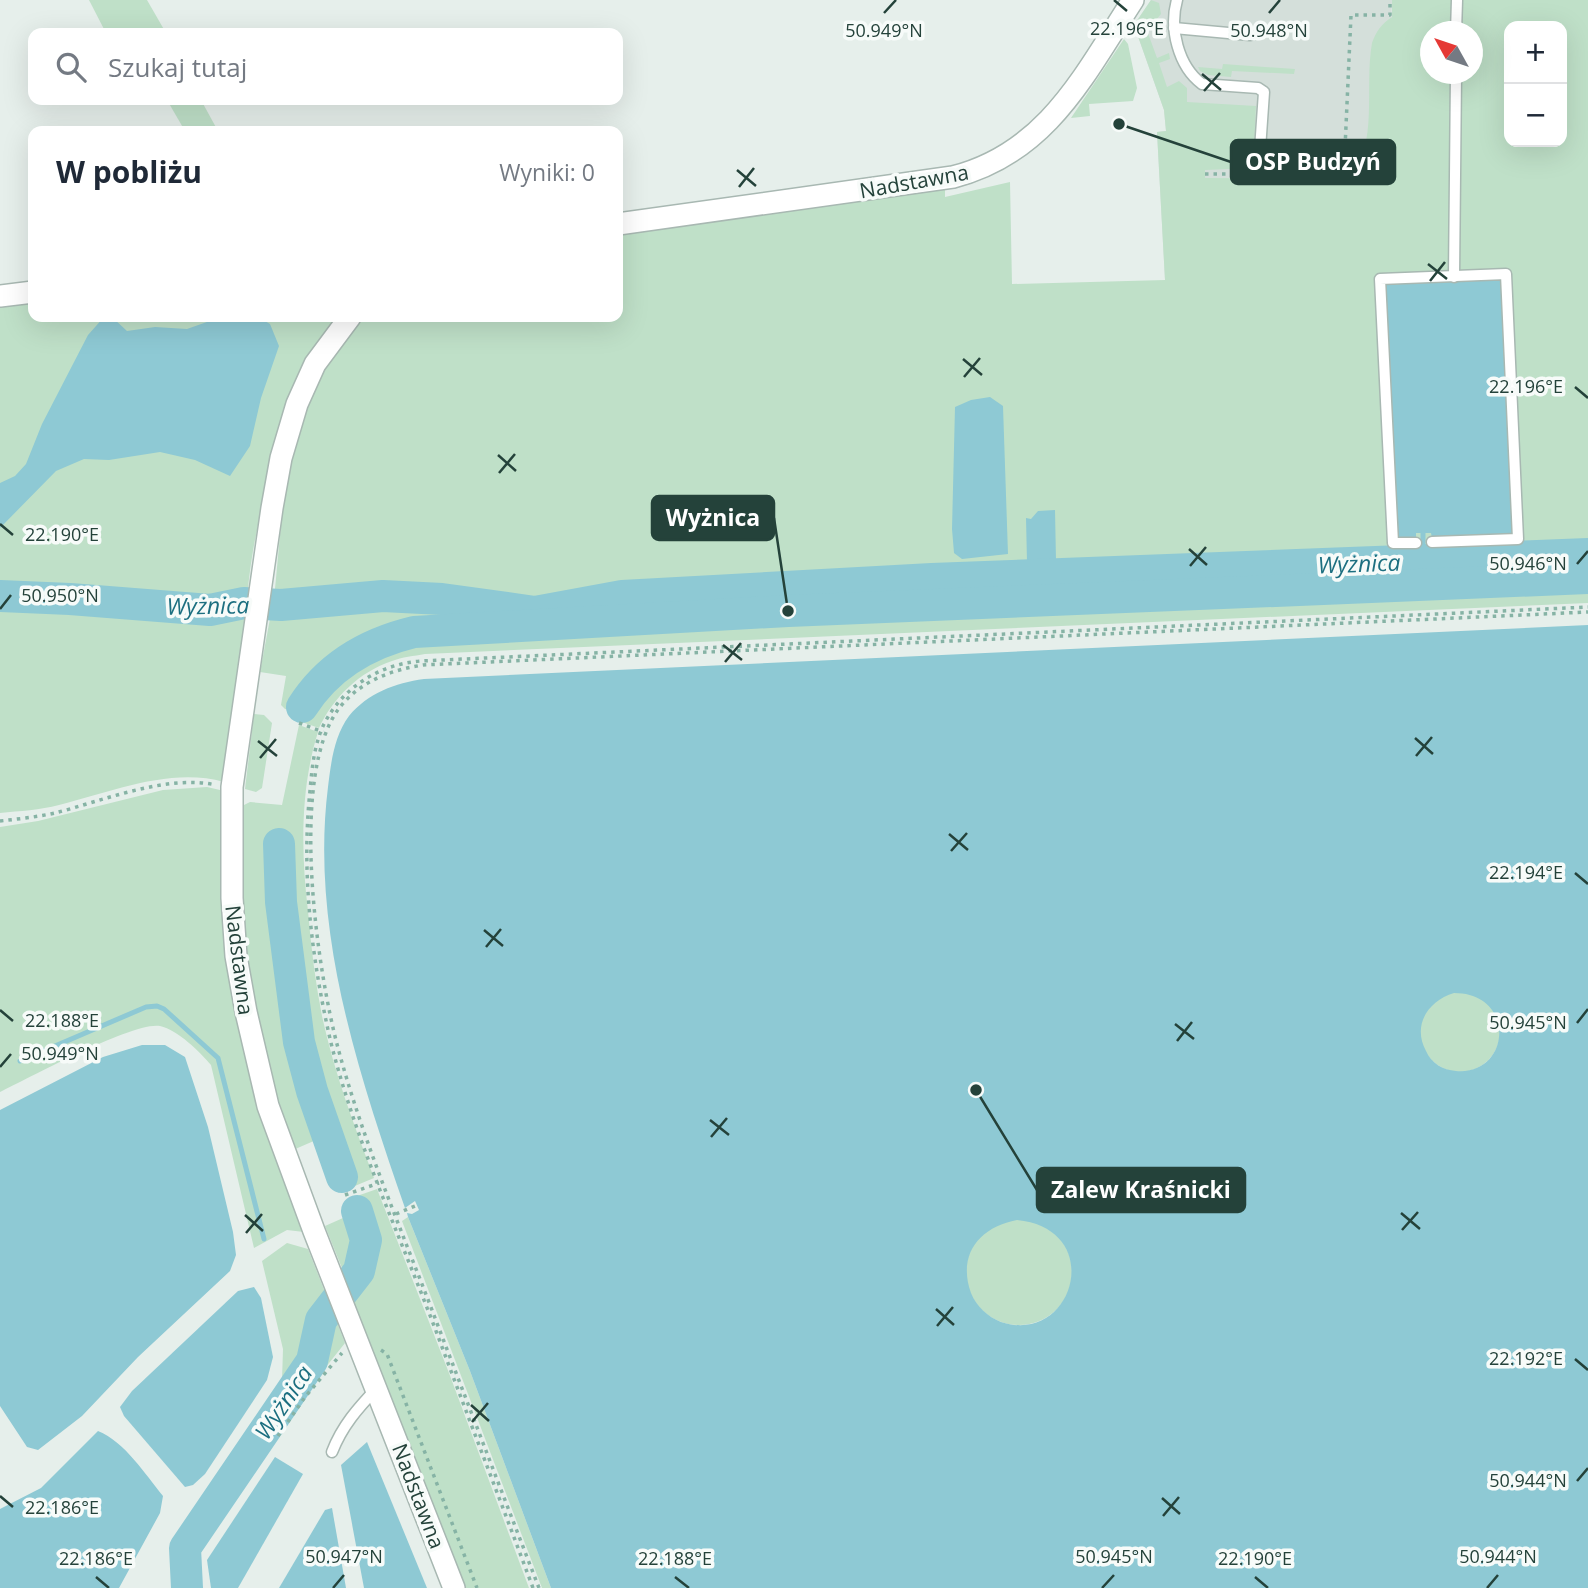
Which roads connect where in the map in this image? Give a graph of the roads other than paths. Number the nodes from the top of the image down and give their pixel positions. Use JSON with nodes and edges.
{"nodes":[{"id":1,"x":1133,"y":0,"type":"edge"},
{"id":2,"x":1177,"y":0,"type":"edge"},
{"id":3,"x":1457,"y":0,"type":"edge"},
{"id":4,"x":1456,"y":21,"type":"edge"},
{"id":5,"x":1174,"y":28,"type":"junction"},
{"id":6,"x":1250,"y":34,"type":"dead end"},
{"id":7,"x":1456,"y":84,"type":"edge"},
{"id":8,"x":1258,"y":176,"type":"road end"},
{"id":9,"x":623,"y":223,"type":"edge"},
{"id":10,"x":1454,"y":277,"type":"junction"},
{"id":11,"x":28,"y":293,"type":"edge"},
{"id":12,"x":0,"y":296,"type":"edge"},
{"id":13,"x":346,"y":322,"type":"edge"},
{"id":14,"x":1433,"y":542,"type":"dead end"},
{"id":15,"x":1416,"y":543,"type":"dead end"},
{"id":16,"x":377,"y":1388,"type":"junction"},
{"id":17,"x":332,"y":1452,"type":"dead end"},
{"id":18,"x":454,"y":1588,"type":"edge"}],
"edges":[{"from":1,"to":9,"type":"street","name":"Nadstawna"},
{"from":2,"to":5,"type":"lane"},
{"from":3,"to":4,"type":"lane"},
{"from":5,"to":6,"type":"lane"},
{"from":5,"to":8,"type":"lane"},
{"from":7,"to":10,"type":"lane"},
{"from":10,"to":14,"type":"lane"},
{"from":10,"to":15,"type":"lane"},
{"from":11,"to":12,"type":"street"},
{"from":13,"to":16,"type":"street","name":"Nadstawna"},
{"from":16,"to":17,"type":"lane"},
{"from":16,"to":18,"type":"street","name":"Nadstawna"}]}
